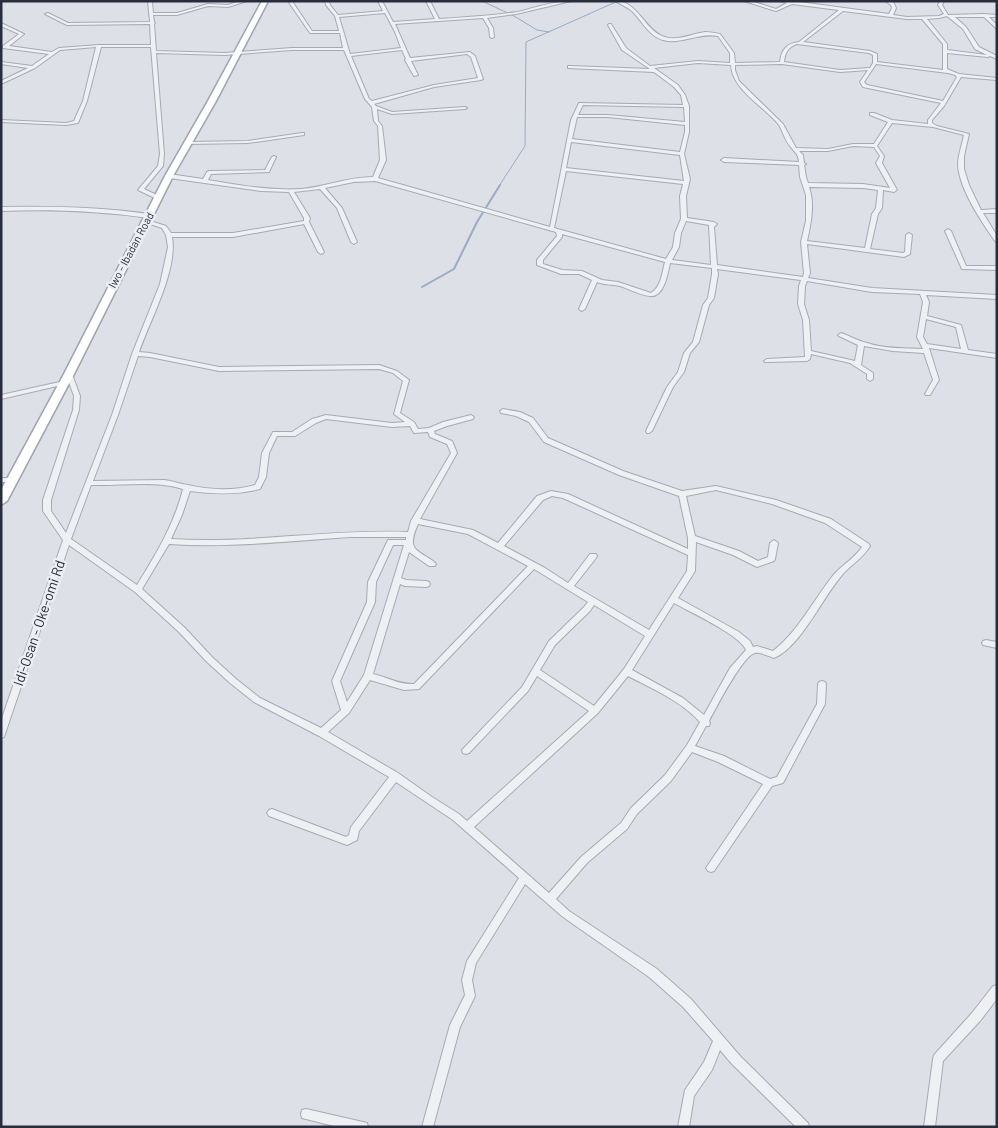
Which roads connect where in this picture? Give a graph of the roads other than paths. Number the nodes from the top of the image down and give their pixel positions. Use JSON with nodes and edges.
{"nodes":[{"id":1,"x":150,"y":1,"type":"edge"},
{"id":2,"x":245,"y":1,"type":"edge"},
{"id":3,"x":265,"y":1,"type":"edge"},
{"id":4,"x":290,"y":1,"type":"edge"},
{"id":5,"x":328,"y":1,"type":"edge"},
{"id":6,"x":380,"y":1,"type":"edge"},
{"id":7,"x":428,"y":1,"type":"edge"},
{"id":8,"x":569,"y":1,"type":"edge"},
{"id":9,"x":617,"y":1,"type":"edge"},
{"id":10,"x":746,"y":1,"type":"edge"},
{"id":11,"x":781,"y":1,"type":"edge"},
{"id":12,"x":887,"y":1,"type":"edge"},
{"id":13,"x":942,"y":1,"type":"edge"},
{"id":14,"x":561,"y":3,"type":"edge"},
{"id":15,"x":790,"y":3,"type":"junction"},
{"id":16,"x":843,"y":9,"type":"junction"},
{"id":17,"x":384,"y":12,"type":"junction"},
{"id":18,"x":47,"y":14,"type":"dead end"},
{"id":19,"x":152,"y":14,"type":"junction"},
{"id":20,"x":984,"y":15,"type":"junction"},
{"id":21,"x":337,"y":16,"type":"junction"},
{"id":22,"x":890,"y":16,"type":"junction"},
{"id":23,"x":944,"y":16,"type":"junction"},
{"id":24,"x":952,"y":16,"type":"junction"},
{"id":25,"x":997,"y":16,"type":"edge"},
{"id":26,"x":484,"y":17,"type":"junction"},
{"id":27,"x":924,"y":18,"type":"junction"},
{"id":28,"x":437,"y":19,"type":"junction"},
{"id":29,"x":153,"y":23,"type":"junction"},
{"id":30,"x":391,"y":23,"type":"junction"},
{"id":31,"x":1,"y":24,"type":"edge"},
{"id":32,"x":610,"y":25,"type":"dead end"},
{"id":33,"x":997,"y":28,"type":"edge"},
{"id":34,"x":341,"y":32,"type":"junction"},
{"id":35,"x":492,"y":37,"type":"dead end"},
{"id":36,"x":800,"y":43,"type":"junction"},
{"id":37,"x":99,"y":46,"type":"junction"},
{"id":38,"x":3,"y":48,"type":"edge"},
{"id":39,"x":154,"y":49,"type":"junction"},
{"id":40,"x":346,"y":49,"type":"junction"},
{"id":41,"x":403,"y":49,"type":"junction"},
{"id":42,"x":946,"y":51,"type":"junction"},
{"id":43,"x":51,"y":53,"type":"junction"},
{"id":44,"x":237,"y":54,"type":"junction"},
{"id":45,"x":350,"y":55,"type":"junction"},
{"id":46,"x":990,"y":56,"type":"junction"},
{"id":47,"x":997,"y":58,"type":"edge"},
{"id":48,"x":407,"y":60,"type":"junction"},
{"id":49,"x":1,"y":63,"type":"edge"},
{"id":50,"x":782,"y":63,"type":"junction"},
{"id":51,"x":732,"y":64,"type":"junction"},
{"id":52,"x":876,"y":64,"type":"junction"},
{"id":53,"x":33,"y":67,"type":"junction"},
{"id":54,"x":570,"y":67,"type":"dead end"},
{"id":55,"x":651,"y":67,"type":"junction"},
{"id":56,"x":869,"y":69,"type":"junction"},
{"id":57,"x":656,"y":71,"type":"junction"},
{"id":58,"x":948,"y":72,"type":"junction"},
{"id":59,"x":416,"y":75,"type":"dead end"},
{"id":60,"x":959,"y":75,"type":"junction"},
{"id":61,"x":997,"y":79,"type":"edge"},
{"id":62,"x":1,"y":83,"type":"edge"},
{"id":63,"x":943,"y":102,"type":"junction"},
{"id":64,"x":372,"y":105,"type":"junction"},
{"id":65,"x":687,"y":106,"type":"junction"},
{"id":66,"x":465,"y":108,"type":"dead end"},
{"id":67,"x":872,"y":114,"type":"dead end"},
{"id":68,"x":576,"y":116,"type":"junction"},
{"id":69,"x":1,"y":121,"type":"edge"},
{"id":70,"x":892,"y":121,"type":"junction"},
{"id":71,"x":687,"y":124,"type":"junction"},
{"id":72,"x":933,"y":126,"type":"junction"},
{"id":73,"x":302,"y":134,"type":"dead end"},
{"id":74,"x":570,"y":140,"type":"junction"},
{"id":75,"x":188,"y":143,"type":"junction"},
{"id":76,"x":875,"y":146,"type":"junction"},
{"id":77,"x":794,"y":149,"type":"junction"},
{"id":78,"x":682,"y":154,"type":"junction"},
{"id":79,"x":274,"y":157,"type":"dead end"},
{"id":80,"x":724,"y":160,"type":"dead end"},
{"id":81,"x":803,"y":164,"type":"junction"},
{"id":82,"x":563,"y":169,"type":"junction"},
{"id":83,"x":169,"y":176,"type":"junction"},
{"id":84,"x":375,"y":179,"type":"junction"},
{"id":85,"x":205,"y":181,"type":"junction"},
{"id":86,"x":687,"y":183,"type":"junction"},
{"id":87,"x":806,"y":185,"type":"junction"},
{"id":88,"x":322,"y":188,"type":"junction"},
{"id":89,"x":881,"y":188,"type":"junction"},
{"id":90,"x":291,"y":191,"type":"junction"},
{"id":91,"x":159,"y":198,"type":"junction"},
{"id":92,"x":1,"y":209,"type":"edge"},
{"id":93,"x":997,"y":211,"type":"edge"},
{"id":94,"x":979,"y":212,"type":"junction"},
{"id":95,"x":148,"y":219,"type":"junction"},
{"id":96,"x":684,"y":219,"type":"junction"},
{"id":97,"x":306,"y":222,"type":"junction"},
{"id":98,"x":555,"y":229,"type":"junction"},
{"id":99,"x":948,"y":231,"type":"dead end"},
{"id":100,"x":169,"y":235,"type":"junction"},
{"id":101,"x":909,"y":235,"type":"dead end"},
{"id":102,"x":997,"y":240,"type":"edge"},
{"id":103,"x":354,"y":242,"type":"dead end"},
{"id":104,"x":804,"y":242,"type":"junction"},
{"id":105,"x":867,"y":250,"type":"junction"},
{"id":106,"x":321,"y":252,"type":"dead end"},
{"id":107,"x":668,"y":261,"type":"junction"},
{"id":108,"x":714,"y":266,"type":"junction"},
{"id":109,"x":997,"y":268,"type":"edge"},
{"id":110,"x":595,"y":280,"type":"junction"},
{"id":111,"x":806,"y":280,"type":"junction"},
{"id":112,"x":923,"y":294,"type":"junction"},
{"id":113,"x":997,"y":297,"type":"edge"},
{"id":114,"x":582,"y":309,"type":"dead end"},
{"id":115,"x":924,"y":317,"type":"junction"},
{"id":116,"x":841,"y":335,"type":"dead end"},
{"id":117,"x":861,"y":343,"type":"junction"},
{"id":118,"x":925,"y":348,"type":"junction"},
{"id":119,"x":965,"y":351,"type":"junction"},
{"id":120,"x":809,"y":352,"type":"junction"},
{"id":121,"x":135,"y":354,"type":"junction"},
{"id":122,"x":997,"y":356,"type":"edge"},
{"id":123,"x":767,"y":360,"type":"dead end"},
{"id":124,"x":858,"y":364,"type":"junction"},
{"id":125,"x":870,"y":378,"type":"dead end"},
{"id":126,"x":67,"y":379,"type":"junction"},
{"id":127,"x":928,"y":394,"type":"dead end"},
{"id":128,"x":1,"y":397,"type":"edge"},
{"id":129,"x":503,"y":411,"type":"dead end"},
{"id":130,"x":471,"y":417,"type":"dead end"},
{"id":131,"x":412,"y":424,"type":"junction"},
{"id":132,"x":430,"y":430,"type":"junction"},
{"id":133,"x":649,"y":431,"type":"dead end"},
{"id":134,"x":1,"y":480,"type":"edge"},
{"id":135,"x":13,"y":480,"type":"junction"},
{"id":136,"x":89,"y":484,"type":"junction"},
{"id":137,"x":187,"y":488,"type":"junction"},
{"id":138,"x":682,"y":494,"type":"junction"},
{"id":139,"x":1,"y":501,"type":"edge"},
{"id":140,"x":415,"y":521,"type":"junction"},
{"id":141,"x":692,"y":538,"type":"junction"},
{"id":142,"x":410,"y":539,"type":"junction"},
{"id":143,"x":67,"y":540,"type":"junction"},
{"id":144,"x":166,"y":541,"type":"junction"},
{"id":145,"x":774,"y":542,"type":"dead end"},
{"id":146,"x":499,"y":548,"type":"junction"},
{"id":147,"x":690,"y":552,"type":"junction"},
{"id":148,"x":593,"y":556,"type":"dead end"},
{"id":149,"x":432,"y":564,"type":"dead end"},
{"id":150,"x":532,"y":565,"type":"junction"},
{"id":151,"x":398,"y":580,"type":"junction"},
{"id":152,"x":426,"y":584,"type":"dead end"},
{"id":153,"x":570,"y":588,"type":"junction"},
{"id":154,"x":138,"y":590,"type":"junction"},
{"id":155,"x":673,"y":599,"type":"junction"},
{"id":156,"x":592,"y":602,"type":"junction"},
{"id":157,"x":649,"y":634,"type":"junction"},
{"id":158,"x":986,"y":643,"type":"dead end"},
{"id":159,"x":997,"y":645,"type":"edge"},
{"id":160,"x":750,"y":651,"type":"junction"},
{"id":161,"x":535,"y":671,"type":"junction"},
{"id":162,"x":627,"y":671,"type":"junction"},
{"id":163,"x":368,"y":676,"type":"junction"},
{"id":164,"x":822,"y":684,"type":"dead end"},
{"id":165,"x":595,"y":711,"type":"junction"},
{"id":166,"x":346,"y":712,"type":"junction"},
{"id":167,"x":706,"y":723,"type":"junction"},
{"id":168,"x":322,"y":732,"type":"junction"},
{"id":169,"x":1,"y":734,"type":"edge"},
{"id":170,"x":690,"y":748,"type":"junction"},
{"id":171,"x":466,"y":750,"type":"dead end"},
{"id":172,"x":395,"y":776,"type":"junction"},
{"id":173,"x":769,"y":782,"type":"junction"},
{"id":174,"x":272,"y":813,"type":"dead end"},
{"id":175,"x":467,"y":827,"type":"junction"},
{"id":176,"x":711,"y":868,"type":"dead end"},
{"id":177,"x":524,"y":878,"type":"junction"},
{"id":178,"x":549,"y":900,"type":"junction"},
{"id":179,"x":997,"y":990,"type":"edge"},
{"id":180,"x":719,"y":1040,"type":"junction"},
{"id":181,"x":306,"y":1114,"type":"dead end"},
{"id":182,"x":363,"y":1127,"type":"edge"},
{"id":183,"x":427,"y":1127,"type":"edge"},
{"id":184,"x":683,"y":1127,"type":"edge"},
{"id":185,"x":804,"y":1127,"type":"edge"},
{"id":186,"x":929,"y":1127,"type":"edge"}],
"edges":[{"from":1,"to":19,"type":"street"},
{"from":2,"to":19,"type":"street"},
{"from":3,"to":44,"type":"main road","name":"Iwo - Ibadan Road"},
{"from":4,"to":34,"type":"street"},
{"from":5,"to":21,"type":"street"},
{"from":6,"to":17,"type":"street"},
{"from":7,"to":28,"type":"street"},
{"from":8,"to":14,"type":"street"},
{"from":9,"to":51,"type":"street"},
{"from":10,"to":15,"type":"street"},
{"from":11,"to":15,"type":"street"},
{"from":12,"to":22,"type":"street"},
{"from":13,"to":23,"type":"street"},
{"from":14,"to":26,"type":"street"},
{"from":15,"to":16,"type":"street"},
{"from":16,"to":22,"type":"street"},
{"from":16,"to":36,"type":"street"},
{"from":17,"to":21,"type":"street"},
{"from":17,"to":30,"type":"street"},
{"from":18,"to":29,"type":"street"},
{"from":19,"to":29,"type":"street"},
{"from":20,"to":24,"type":"street"},
{"from":20,"to":25,"type":"street"},
{"from":20,"to":33,"type":"street"},
{"from":21,"to":34,"type":"street"},
{"from":22,"to":27,"type":"street"},
{"from":23,"to":24,"type":"street"},
{"from":23,"to":27,"type":"street"},
{"from":24,"to":46,"type":"street"},
{"from":26,"to":28,"type":"street"},
{"from":26,"to":35,"type":"street"},
{"from":27,"to":42,"type":"street"},
{"from":28,"to":30,"type":"street"},
{"from":29,"to":39,"type":"street"},
{"from":30,"to":41,"type":"street"},
{"from":31,"to":38,"type":"street"},
{"from":32,"to":55,"type":"street"},
{"from":34,"to":40,"type":"street"},
{"from":36,"to":50,"type":"street"},
{"from":36,"to":52,"type":"street"},
{"from":37,"to":39,"type":"street"},
{"from":37,"to":43,"type":"street"},
{"from":37,"to":69,"type":"street"},
{"from":38,"to":43,"type":"street"},
{"from":39,"to":44,"type":"street"},
{"from":39,"to":91,"type":"street"},
{"from":40,"to":44,"type":"street"},
{"from":40,"to":45,"type":"street"},
{"from":41,"to":45,"type":"street"},
{"from":41,"to":48,"type":"street"},
{"from":42,"to":46,"type":"street"},
{"from":42,"to":58,"type":"street"},
{"from":43,"to":53,"type":"street"},
{"from":44,"to":75,"type":"main road","name":"Iwo - Ibadan Road"},
{"from":45,"to":64,"type":"street"},
{"from":46,"to":47,"type":"street"},
{"from":48,"to":59,"type":"street"},
{"from":48,"to":64,"type":"street"},
{"from":49,"to":53,"type":"street"},
{"from":50,"to":51,"type":"street"},
{"from":50,"to":56,"type":"street"},
{"from":51,"to":55,"type":"street"},
{"from":51,"to":77,"type":"street"},
{"from":52,"to":56,"type":"street"},
{"from":52,"to":58,"type":"street"},
{"from":53,"to":62,"type":"street"},
{"from":54,"to":57,"type":"street"},
{"from":55,"to":57,"type":"street"},
{"from":56,"to":63,"type":"street"},
{"from":57,"to":65,"type":"street"},
{"from":58,"to":60,"type":"street"},
{"from":60,"to":61,"type":"street"},
{"from":60,"to":63,"type":"street"},
{"from":63,"to":72,"type":"street"},
{"from":64,"to":66,"type":"street"},
{"from":64,"to":84,"type":"street"},
{"from":65,"to":68,"type":"street"},
{"from":65,"to":71,"type":"street"},
{"from":67,"to":70,"type":"street"},
{"from":68,"to":71,"type":"street"},
{"from":68,"to":74,"type":"street"},
{"from":70,"to":72,"type":"street"},
{"from":70,"to":76,"type":"street"},
{"from":71,"to":78,"type":"street"},
{"from":72,"to":94,"type":"street"},
{"from":73,"to":75,"type":"street"},
{"from":74,"to":78,"type":"street"},
{"from":74,"to":82,"type":"street"},
{"from":75,"to":83,"type":"main road","name":"Iwo - Ibadan Road"},
{"from":76,"to":77,"type":"street"},
{"from":76,"to":89,"type":"street"},
{"from":77,"to":81,"type":"street"},
{"from":78,"to":86,"type":"street"},
{"from":79,"to":85,"type":"street"},
{"from":80,"to":81,"type":"street"},
{"from":81,"to":87,"type":"street"},
{"from":82,"to":86,"type":"street"},
{"from":82,"to":98,"type":"street"},
{"from":83,"to":85,"type":"street"},
{"from":83,"to":91,"type":"main road","name":"Iwo - Ibadan Road"},
{"from":84,"to":88,"type":"street"},
{"from":84,"to":98,"type":"street"},
{"from":85,"to":90,"type":"street"},
{"from":86,"to":96,"type":"street"},
{"from":87,"to":89,"type":"street"},
{"from":87,"to":104,"type":"street"},
{"from":88,"to":90,"type":"street"},
{"from":88,"to":103,"type":"street"},
{"from":89,"to":105,"type":"street"},
{"from":90,"to":97,"type":"street"},
{"from":91,"to":95,"type":"main road","name":"Iwo - Ibadan Road"},
{"from":92,"to":95,"type":"street"},
{"from":93,"to":94,"type":"street"},
{"from":94,"to":102,"type":"street"},
{"from":95,"to":100,"type":"street"},
{"from":95,"to":126,"type":"main road","name":"Iwo - Ibadan Road"},
{"from":96,"to":107,"type":"street"},
{"from":96,"to":108,"type":"street"},
{"from":97,"to":100,"type":"street"},
{"from":97,"to":106,"type":"street"},
{"from":98,"to":107,"type":"street"},
{"from":98,"to":110,"type":"street"},
{"from":99,"to":109,"type":"street"},
{"from":100,"to":121,"type":"street","name":"Idi-Osan - Oke-omi Rd"},
{"from":101,"to":105,"type":"street"},
{"from":104,"to":105,"type":"street"},
{"from":104,"to":111,"type":"street"},
{"from":107,"to":108,"type":"street"},
{"from":107,"to":110,"type":"street"},
{"from":108,"to":111,"type":"street"},
{"from":108,"to":133,"type":"street"},
{"from":110,"to":114,"type":"street"},
{"from":111,"to":112,"type":"street"},
{"from":111,"to":120,"type":"street"},
{"from":112,"to":113,"type":"street"},
{"from":112,"to":115,"type":"street"},
{"from":115,"to":118,"type":"street"},
{"from":115,"to":119,"type":"street"},
{"from":116,"to":117,"type":"street"},
{"from":117,"to":118,"type":"street"},
{"from":117,"to":124,"type":"street"},
{"from":118,"to":119,"type":"street"},
{"from":118,"to":127,"type":"street"},
{"from":119,"to":122,"type":"street"},
{"from":120,"to":123,"type":"street"},
{"from":120,"to":124,"type":"street"},
{"from":121,"to":131,"type":"street"},
{"from":121,"to":136,"type":"street","name":"Idi-Osan - Oke-omi Rd"},
{"from":124,"to":125,"type":"street"},
{"from":126,"to":128,"type":"street"},
{"from":126,"to":135,"type":"main road","name":"Iwo - Ibadan Road"},
{"from":126,"to":143,"type":"street"},
{"from":129,"to":138,"type":"street"},
{"from":130,"to":132,"type":"street"},
{"from":131,"to":132,"type":"street"},
{"from":131,"to":137,"type":"street"},
{"from":132,"to":140,"type":"street"},
{"from":134,"to":135,"type":"street"},
{"from":135,"to":139,"type":"main road","name":"Iwo - Ibadan Road"},
{"from":136,"to":137,"type":"street"},
{"from":136,"to":143,"type":"street","name":"Idi-Osan - Oke-omi Rd"},
{"from":137,"to":144,"type":"street"},
{"from":138,"to":141,"type":"street"},
{"from":138,"to":160,"type":"street"},
{"from":140,"to":142,"type":"street"},
{"from":140,"to":146,"type":"street"},
{"from":141,"to":145,"type":"street"},
{"from":141,"to":147,"type":"street"},
{"from":142,"to":144,"type":"street"},
{"from":142,"to":149,"type":"street"},
{"from":142,"to":151,"type":"street"},
{"from":142,"to":166,"type":"street"},
{"from":143,"to":154,"type":"street"},
{"from":143,"to":169,"type":"street","name":"Idi-Osan - Oke-omi Rd"},
{"from":144,"to":154,"type":"street"},
{"from":146,"to":147,"type":"street"},
{"from":146,"to":150,"type":"street"},
{"from":147,"to":155,"type":"street"},
{"from":148,"to":153,"type":"street"},
{"from":150,"to":153,"type":"street"},
{"from":150,"to":163,"type":"street"},
{"from":151,"to":152,"type":"street"},
{"from":151,"to":163,"type":"street"},
{"from":153,"to":156,"type":"street"},
{"from":154,"to":168,"type":"street"},
{"from":155,"to":157,"type":"street"},
{"from":155,"to":160,"type":"street"},
{"from":156,"to":157,"type":"street"},
{"from":156,"to":161,"type":"street"},
{"from":157,"to":162,"type":"street"},
{"from":158,"to":159,"type":"street"},
{"from":160,"to":167,"type":"street"},
{"from":161,"to":165,"type":"street"},
{"from":161,"to":171,"type":"street"},
{"from":162,"to":165,"type":"street"},
{"from":162,"to":167,"type":"street"},
{"from":163,"to":166,"type":"street"},
{"from":164,"to":173,"type":"street"},
{"from":165,"to":175,"type":"street"},
{"from":166,"to":168,"type":"street"},
{"from":167,"to":170,"type":"street"},
{"from":168,"to":172,"type":"street"},
{"from":170,"to":173,"type":"street"},
{"from":170,"to":178,"type":"street"},
{"from":172,"to":174,"type":"street"},
{"from":172,"to":175,"type":"street"},
{"from":173,"to":176,"type":"street"},
{"from":175,"to":177,"type":"street"},
{"from":177,"to":178,"type":"street"},
{"from":177,"to":183,"type":"street"},
{"from":178,"to":180,"type":"street"},
{"from":179,"to":186,"type":"street"},
{"from":180,"to":184,"type":"street"},
{"from":180,"to":185,"type":"street"},
{"from":181,"to":182,"type":"street"}]}
